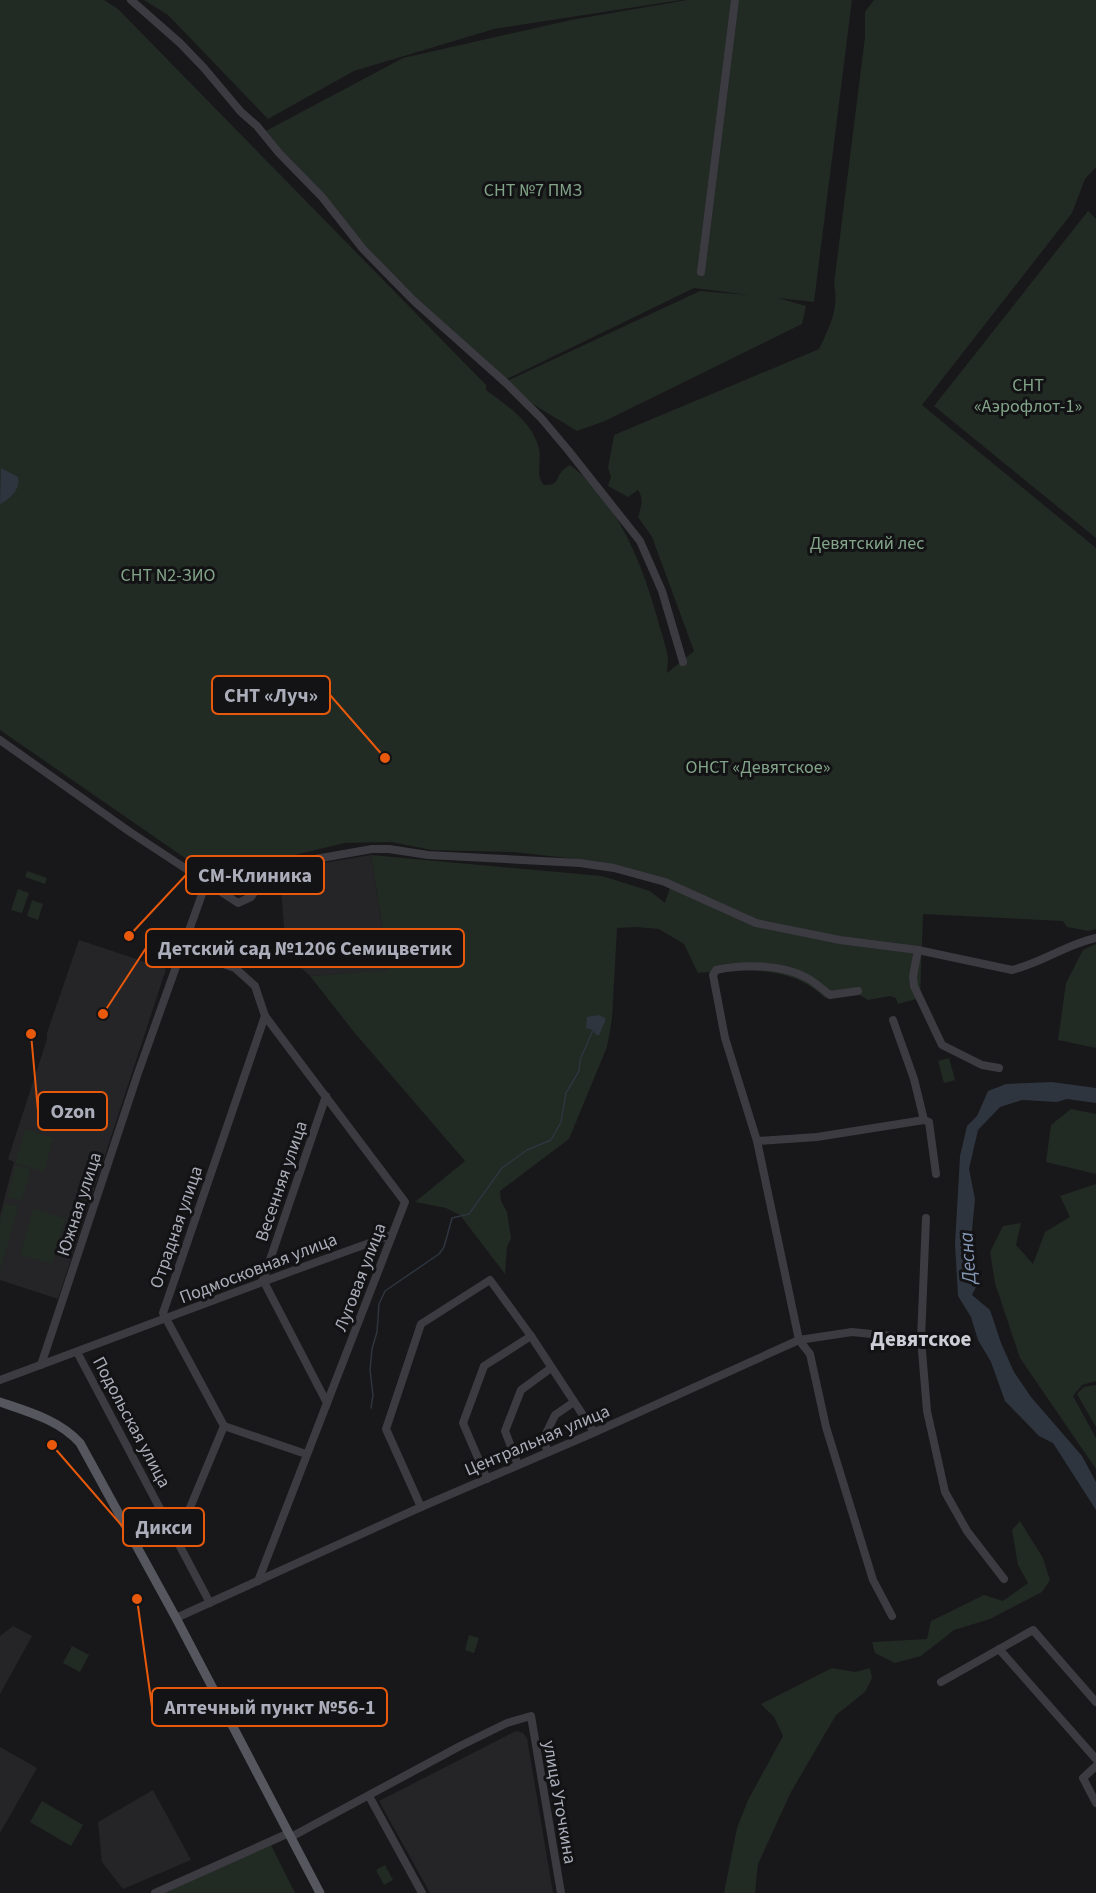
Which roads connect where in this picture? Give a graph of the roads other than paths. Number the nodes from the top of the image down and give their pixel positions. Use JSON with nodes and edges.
{"nodes":[{"id":1,"x":131,"y":0,"type":"edge"},
{"id":2,"x":735,"y":0,"type":"edge"},
{"id":3,"x":701,"y":272,"type":"dead end"},
{"id":4,"x":683,"y":662,"type":"dead end"},
{"id":5,"x":0,"y":740,"type":"edge"},
{"id":6,"x":206,"y":883,"type":"junction"},
{"id":7,"x":1096,"y":938,"type":"edge"},
{"id":8,"x":182,"y":950,"type":"junction"},
{"id":9,"x":918,"y":950,"type":"junction"},
{"id":10,"x":858,"y":991,"type":"dead end"},
{"id":11,"x":265,"y":1016,"type":"junction"},
{"id":12,"x":893,"y":1020,"type":"dead end"},
{"id":13,"x":999,"y":1068,"type":"dead end"},
{"id":14,"x":326,"y":1096,"type":"junction"},
{"id":15,"x":924,"y":1120,"type":"junction"},
{"id":16,"x":757,"y":1141,"type":"junction"},
{"id":17,"x":936,"y":1174,"type":"dead end"},
{"id":18,"x":926,"y":1218,"type":"dead end"},
{"id":19,"x":393,"y":1235,"type":"junction"},
{"id":20,"x":263,"y":1281,"type":"junction"},
{"id":21,"x":166,"y":1319,"type":"junction"},
{"id":22,"x":531,"y":1336,"type":"junction"},
{"id":23,"x":921,"y":1339,"type":"junction"},
{"id":24,"x":799,"y":1340,"type":"junction"},
{"id":25,"x":77,"y":1352,"type":"junction"},
{"id":26,"x":41,"y":1365,"type":"junction"},
{"id":27,"x":551,"y":1368,"type":"junction"},
{"id":28,"x":0,"y":1380,"type":"edge"},
{"id":29,"x":0,"y":1402,"type":"edge"},
{"id":30,"x":327,"y":1402,"type":"junction"},
{"id":31,"x":574,"y":1402,"type":"junction"},
{"id":32,"x":224,"y":1426,"type":"junction"},
{"id":33,"x":594,"y":1432,"type":"junction"},
{"id":34,"x":548,"y":1452,"type":"junction"},
{"id":35,"x":306,"y":1454,"type":"junction"},
{"id":36,"x":518,"y":1465,"type":"junction"},
{"id":37,"x":487,"y":1479,"type":"junction"},
{"id":38,"x":421,"y":1507,"type":"junction"},
{"id":39,"x":177,"y":1539,"type":"junction"},
{"id":40,"x":1004,"y":1579,"type":"dead end"},
{"id":41,"x":258,"y":1581,"type":"junction"},
{"id":42,"x":210,"y":1603,"type":"junction"},
{"id":43,"x":892,"y":1616,"type":"dead end"},
{"id":44,"x":176,"y":1618,"type":"junction"},
{"id":45,"x":999,"y":1649,"type":"junction"},
{"id":46,"x":941,"y":1682,"type":"dead end"},
{"id":47,"x":1096,"y":1702,"type":"edge"},
{"id":48,"x":1096,"y":1759,"type":"edge"},
{"id":49,"x":1096,"y":1766,"type":"edge"},
{"id":50,"x":369,"y":1796,"type":"junction"},
{"id":51,"x":1096,"y":1803,"type":"edge"},
{"id":52,"x":290,"y":1835,"type":"junction"},
{"id":53,"x":155,"y":1893,"type":"edge"},
{"id":54,"x":320,"y":1893,"type":"edge"},
{"id":55,"x":422,"y":1893,"type":"edge"},
{"id":56,"x":561,"y":1893,"type":"edge"}],
"edges":[{"from":1,"to":4,"type":"street"},
{"from":2,"to":3,"type":"street"},
{"from":5,"to":6,"type":"street"},
{"from":6,"to":8,"type":"street","name":"Южная улица"},
{"from":6,"to":9,"type":"street"},
{"from":7,"to":9,"type":"street"},
{"from":8,"to":11,"type":"street","name":"Луговая улица"},
{"from":8,"to":26,"type":"street","name":"Южная улица"},
{"from":9,"to":13,"type":"street"},
{"from":10,"to":16,"type":"street"},
{"from":11,"to":14,"type":"street","name":"Луговая улица"},
{"from":11,"to":21,"type":"street","name":"Отрадная улица"},
{"from":12,"to":15,"type":"street"},
{"from":14,"to":19,"type":"street","name":"Луговая улица"},
{"from":14,"to":20,"type":"street","name":"Весенняя улица"},
{"from":15,"to":16,"type":"street"},
{"from":15,"to":17,"type":"street"},
{"from":16,"to":24,"type":"street"},
{"from":18,"to":23,"type":"street"},
{"from":19,"to":20,"type":"street","name":"Подмосковная улица"},
{"from":19,"to":30,"type":"street","name":"Луговая улица"},
{"from":20,"to":21,"type":"street","name":"Подмосковная улица"},
{"from":20,"to":30,"type":"street"},
{"from":21,"to":25,"type":"street","name":"Подмосковная улица"},
{"from":21,"to":32,"type":"street"},
{"from":22,"to":27,"type":"street"},
{"from":22,"to":37,"type":"street"},
{"from":22,"to":38,"type":"street"},
{"from":23,"to":24,"type":"street","name":"Центральная улица"},
{"from":23,"to":40,"type":"street"},
{"from":24,"to":33,"type":"street","name":"Центральная улица"},
{"from":24,"to":43,"type":"street"},
{"from":25,"to":26,"type":"street","name":"Подмосковная улица"},
{"from":25,"to":39,"type":"street","name":"Подольская улица"},
{"from":26,"to":28,"type":"street","name":"Подмосковная улица"},
{"from":27,"to":31,"type":"street"},
{"from":27,"to":36,"type":"street"},
{"from":29,"to":44,"type":"main road"},
{"from":30,"to":35,"type":"street","name":"Луговая улица"},
{"from":31,"to":33,"type":"street"},
{"from":31,"to":34,"type":"street"},
{"from":32,"to":35,"type":"street"},
{"from":32,"to":39,"type":"street"},
{"from":33,"to":34,"type":"street","name":"Центральная улица"},
{"from":34,"to":36,"type":"street","name":"Центральная улица"},
{"from":35,"to":41,"type":"street","name":"Луговая улица"},
{"from":36,"to":37,"type":"street","name":"Центральная улица"},
{"from":37,"to":38,"type":"street","name":"Центральная улица"},
{"from":38,"to":41,"type":"street","name":"Центральная улица"},
{"from":39,"to":42,"type":"street","name":"Подольская улица"},
{"from":41,"to":42,"type":"street","name":"Центральная улица"},
{"from":42,"to":44,"type":"street","name":"Центральная улица"},
{"from":44,"to":52,"type":"main road"},
{"from":45,"to":46,"type":"street"},
{"from":45,"to":47,"type":"street"},
{"from":45,"to":48,"type":"street"},
{"from":49,"to":51,"type":"street"},
{"from":50,"to":52,"type":"street"},
{"from":50,"to":55,"type":"street"},
{"from":50,"to":56,"type":"street","name":"улица Уточкина"},
{"from":52,"to":53,"type":"street"},
{"from":52,"to":54,"type":"main road"}]}
